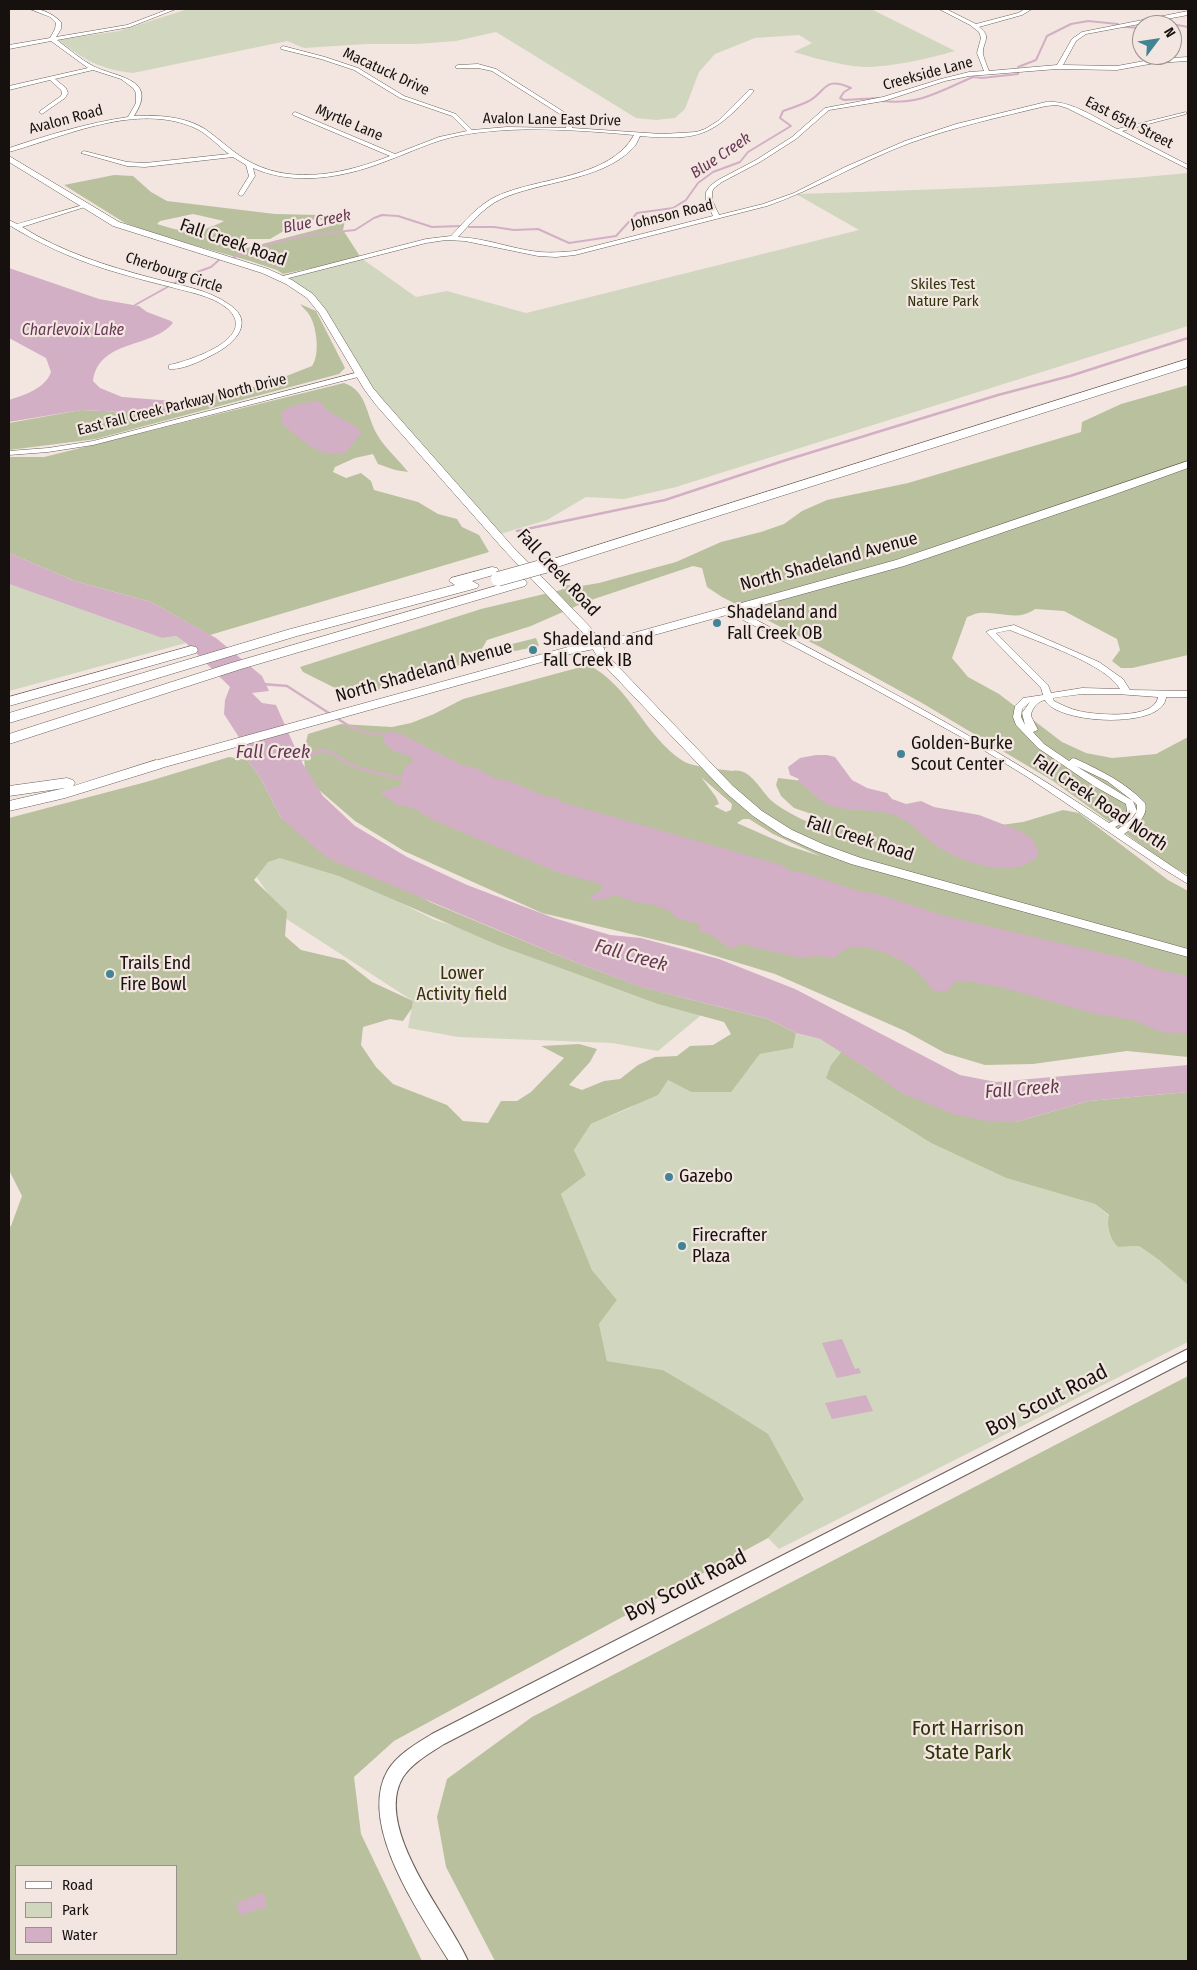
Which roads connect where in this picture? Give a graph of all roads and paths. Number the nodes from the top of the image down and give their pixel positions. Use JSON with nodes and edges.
{"nodes":[{"id":1,"x":33,"y":9,"type":"edge"},
{"id":2,"x":173,"y":9,"type":"edge"},
{"id":3,"x":942,"y":9,"type":"edge"},
{"id":4,"x":1029,"y":9,"type":"edge"},
{"id":5,"x":1182,"y":12,"type":"edge"},
{"id":6,"x":1188,"y":13,"type":"edge"},
{"id":7,"x":975,"y":26,"type":"junction"},
{"id":8,"x":52,"y":39,"type":"junction"},
{"id":9,"x":9,"y":47,"type":"edge"},
{"id":10,"x":283,"y":48,"type":"dead end"},
{"id":11,"x":1188,"y":59,"type":"edge"},
{"id":12,"x":458,"y":67,"type":"dead end"},
{"id":13,"x":1059,"y":67,"type":"junction"},
{"id":14,"x":93,"y":68,"type":"junction"},
{"id":15,"x":987,"y":72,"type":"junction"},
{"id":16,"x":63,"y":75,"type":"junction"},
{"id":17,"x":52,"y":79,"type":"junction"},
{"id":18,"x":9,"y":87,"type":"edge"},
{"id":19,"x":752,"y":91,"type":"dead end"},
{"id":20,"x":1057,"y":103,"type":"joint"},
{"id":21,"x":42,"y":112,"type":"dead end"},
{"id":22,"x":1184,"y":113,"type":"dead end"},
{"id":23,"x":295,"y":114,"type":"dead end"},
{"id":24,"x":130,"y":118,"type":"junction"},
{"id":25,"x":568,"y":130,"type":"junction"},
{"id":26,"x":1117,"y":131,"type":"junction"},
{"id":27,"x":471,"y":132,"type":"junction"},
{"id":28,"x":638,"y":134,"type":"junction"},
{"id":29,"x":9,"y":150,"type":"edge"},
{"id":30,"x":84,"y":154,"type":"dead end"},
{"id":31,"x":234,"y":155,"type":"junction"},
{"id":32,"x":393,"y":155,"type":"junction"},
{"id":33,"x":9,"y":159,"type":"edge"},
{"id":34,"x":249,"y":165,"type":"junction"},
{"id":35,"x":1188,"y":167,"type":"edge"},
{"id":36,"x":241,"y":194,"type":"dead end"},
{"id":37,"x":83,"y":205,"type":"junction"},
{"id":38,"x":717,"y":217,"type":"junction"},
{"id":39,"x":12,"y":225,"type":"edge"},
{"id":40,"x":454,"y":237,"type":"junction"},
{"id":41,"x":281,"y":278,"type":"junction"},
{"id":42,"x":1188,"y":363,"type":"edge"},
{"id":43,"x":172,"y":367,"type":"dead end"},
{"id":44,"x":359,"y":374,"type":"junction"},
{"id":45,"x":1188,"y":376,"type":"edge"},
{"id":46,"x":9,"y":453,"type":"edge"},
{"id":47,"x":1188,"y":464,"type":"edge"},
{"id":48,"x":553,"y":564,"type":"junction"},
{"id":49,"x":495,"y":575,"type":"junction"},
{"id":50,"x":729,"y":609,"type":"junction"},
{"id":51,"x":288,"y":629,"type":"junction"},
{"id":52,"x":596,"y":645,"type":"junction"},
{"id":53,"x":1126,"y":691,"type":"junction"},
{"id":54,"x":1162,"y":694,"type":"junction"},
{"id":55,"x":1188,"y":694,"type":"edge"},
{"id":56,"x":1044,"y":697,"type":"junction"},
{"id":57,"x":9,"y":702,"type":"edge"},
{"id":58,"x":9,"y":718,"type":"edge"},
{"id":59,"x":9,"y":739,"type":"edge"},
{"id":60,"x":156,"y":765,"type":"junction"},
{"id":61,"x":9,"y":791,"type":"edge"},
{"id":62,"x":9,"y":806,"type":"edge"},
{"id":63,"x":1108,"y":827,"type":"junction"},
{"id":64,"x":1118,"y":833,"type":"junction"},
{"id":65,"x":1188,"y":881,"type":"edge"},
{"id":66,"x":1188,"y":953,"type":"edge"},
{"id":67,"x":1188,"y":1354,"type":"edge"},
{"id":68,"x":459,"y":1961,"type":"edge"}],
"edges":[{"from":1,"to":8,"type":"street"},
{"from":2,"to":8,"type":"street"},
{"from":3,"to":7,"type":"street"},
{"from":4,"to":7,"type":"street"},
{"from":5,"to":6,"type":"street"},
{"from":5,"to":13,"type":"street"},
{"from":7,"to":15,"type":"street"},
{"from":8,"to":9,"type":"street"},
{"from":8,"to":14,"type":"street"},
{"from":10,"to":27,"type":"street","name":"Macatuck Drive"},
{"from":11,"to":13,"type":"street","name":"Creekside Lane"},
{"from":12,"to":25,"type":"street"},
{"from":13,"to":15,"type":"street","name":"Creekside Lane"},
{"from":14,"to":16,"type":"street"},
{"from":14,"to":24,"type":"street"},
{"from":15,"to":38,"type":"street","name":"Creekside Lane"},
{"from":16,"to":17,"type":"street"},
{"from":16,"to":18,"type":"street"},
{"from":17,"to":18,"type":"street"},
{"from":17,"to":21,"type":"street"},
{"from":19,"to":28,"type":"street","name":"Avalon Lane East Drive"},
{"from":20,"to":26,"type":"street","name":"East 65th Street"},
{"from":20,"to":38,"type":"street","name":"Johnson Road"},
{"from":22,"to":26,"type":"street"},
{"from":23,"to":32,"type":"street","name":"Myrtle Lane"},
{"from":24,"to":29,"type":"street","name":"Avalon Road"},
{"from":24,"to":31,"type":"street","name":"Avalon Lane East Drive"},
{"from":25,"to":27,"type":"street","name":"Avalon Lane East Drive"},
{"from":25,"to":28,"type":"street","name":"Avalon Lane East Drive"},
{"from":26,"to":35,"type":"street","name":"East 65th Street"},
{"from":27,"to":32,"type":"street","name":"Avalon Lane East Drive"},
{"from":28,"to":40,"type":"street"},
{"from":30,"to":31,"type":"street"},
{"from":31,"to":34,"type":"street","name":"Avalon Lane East Drive"},
{"from":32,"to":34,"type":"street","name":"Avalon Lane East Drive"},
{"from":33,"to":37,"type":"main road","name":"Fall Creek Road"},
{"from":34,"to":36,"type":"street"},
{"from":37,"to":39,"type":"street"},
{"from":37,"to":41,"type":"main road","name":"Fall Creek Road"},
{"from":38,"to":40,"type":"street","name":"Johnson Road"},
{"from":39,"to":43,"type":"street","name":"Cherbourg Circle"},
{"from":40,"to":41,"type":"street","name":"Johnson Road"},
{"from":41,"to":44,"type":"main road","name":"Fall Creek Road"},
{"from":42,"to":48,"type":"highway"},
{"from":44,"to":46,"type":"street","name":"East Fall Creek Parkway North Drive"},
{"from":44,"to":52,"type":"main road","name":"Fall Creek Road"},
{"from":45,"to":48,"type":"highway"},
{"from":47,"to":50,"type":"main road","name":"North Shadeland Avenue"},
{"from":48,"to":49,"type":"highway","bridge":true},
{"from":48,"to":59,"type":"highway"},
{"from":49,"to":51,"type":"highway"},
{"from":49,"to":51,"type":"highway"},
{"from":50,"to":52,"type":"main road","name":"North Shadeland Avenue"},
{"from":50,"to":63,"type":"street","name":"Fall Creek Road North"},
{"from":51,"to":57,"type":"highway"},
{"from":51,"to":58,"type":"highway"},
{"from":52,"to":60,"type":"main road","name":"North Shadeland Avenue"},
{"from":52,"to":66,"type":"main road","name":"Fall Creek Road"},
{"from":53,"to":54,"type":"street"},
{"from":53,"to":56,"type":"street"},
{"from":53,"to":56,"type":"street"},
{"from":54,"to":55,"type":"street"},
{"from":54,"to":56,"type":"street"},
{"from":56,"to":63,"type":"street"},
{"from":56,"to":64,"type":"street"},
{"from":60,"to":61,"type":"highway"},
{"from":60,"to":62,"type":"highway"},
{"from":63,"to":64,"type":"street","name":"Fall Creek Road North"},
{"from":64,"to":65,"type":"street","name":"Fall Creek Road North"},
{"from":67,"to":68,"type":"street","name":"Boy Scout Road"}]}
